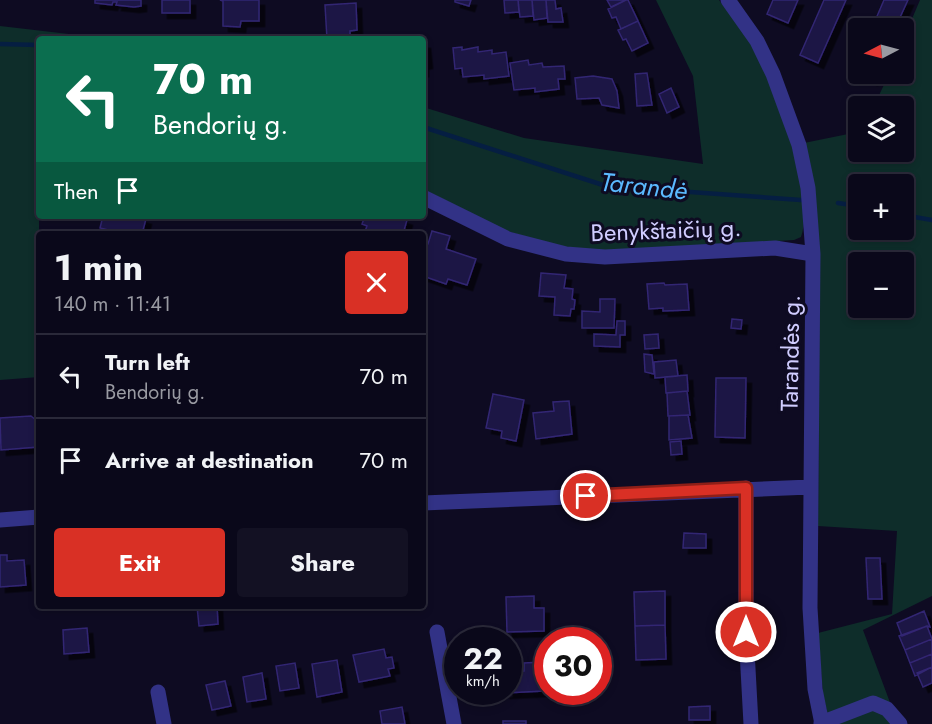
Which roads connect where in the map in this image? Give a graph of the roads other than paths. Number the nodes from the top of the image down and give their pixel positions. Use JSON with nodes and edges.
{"nodes":[{"id":1,"x":728,"y":0,"type":"edge"},
{"id":2,"x":426,"y":198,"type":"edge"},
{"id":3,"x":813,"y":254,"type":"junction"},
{"id":4,"x":810,"y":487,"type":"junction"},
{"id":5,"x":746,"y":488,"type":"junction"},
{"id":6,"x":426,"y":503,"type":"edge"},
{"id":7,"x":36,"y":517,"type":"edge"},
{"id":8,"x":0,"y":520,"type":"edge"},
{"id":9,"x":437,"y":632,"type":"dead end"},
{"id":10,"x":158,"y":692,"type":"dead end"},
{"id":11,"x":900,"y":722,"type":"edge"},
{"id":12,"x":164,"y":724,"type":"edge"},
{"id":13,"x":454,"y":724,"type":"edge"},
{"id":14,"x":751,"y":724,"type":"edge"},
{"id":15,"x":822,"y":724,"type":"edge"}],
"edges":[{"from":1,"to":3,"type":"street","name":"Tarandės g."},
{"from":2,"to":3,"type":"street","name":"Benykštaičių g."},
{"from":3,"to":4,"type":"street","name":"Tarandės g."},
{"from":4,"to":5,"type":"street"},
{"from":4,"to":15,"type":"street","name":"Tarandės g."},
{"from":5,"to":6,"type":"street"},
{"from":5,"to":14,"type":"street"},
{"from":7,"to":8,"type":"street"},
{"from":9,"to":13,"type":"street"},
{"from":10,"to":12,"type":"street"},
{"from":11,"to":15,"type":"street"}]}
